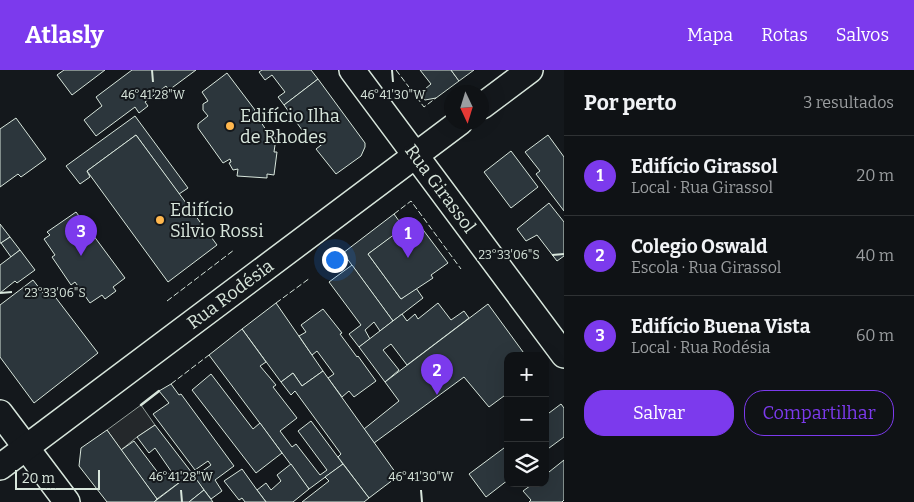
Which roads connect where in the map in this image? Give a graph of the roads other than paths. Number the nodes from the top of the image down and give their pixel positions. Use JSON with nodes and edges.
{"nodes":[{"id":1,"x":352,"y":70,"type":"edge"},
{"id":2,"x":530,"y":70,"type":"edge"},
{"id":3,"x":489,"y":101,"type":"edge"},
{"id":4,"x":449,"y":130,"type":"edge"},
{"id":5,"x":416,"y":155,"type":"junction"},
{"id":6,"x":564,"y":355,"type":"edge"},
{"id":7,"x":0,"y":413,"type":"edge"},
{"id":8,"x":26,"y":447,"type":"junction"},
{"id":9,"x":0,"y":467,"type":"edge"},
{"id":10,"x":66,"y":502,"type":"edge"}],
"edges":[{"from":1,"to":5,"type":"street","name":"Rua Girassol"},
{"from":2,"to":3,"type":"street"},
{"from":4,"to":5,"type":"street","name":"Rua Rodésia"},
{"from":5,"to":6,"type":"street","name":"Rua Girassol"},
{"from":5,"to":8,"type":"street","name":"Rua Rodésia"},
{"from":7,"to":8,"type":"street"},
{"from":8,"to":9,"type":"street","name":"Rua Rodésia"},
{"from":8,"to":10,"type":"street"}]}
